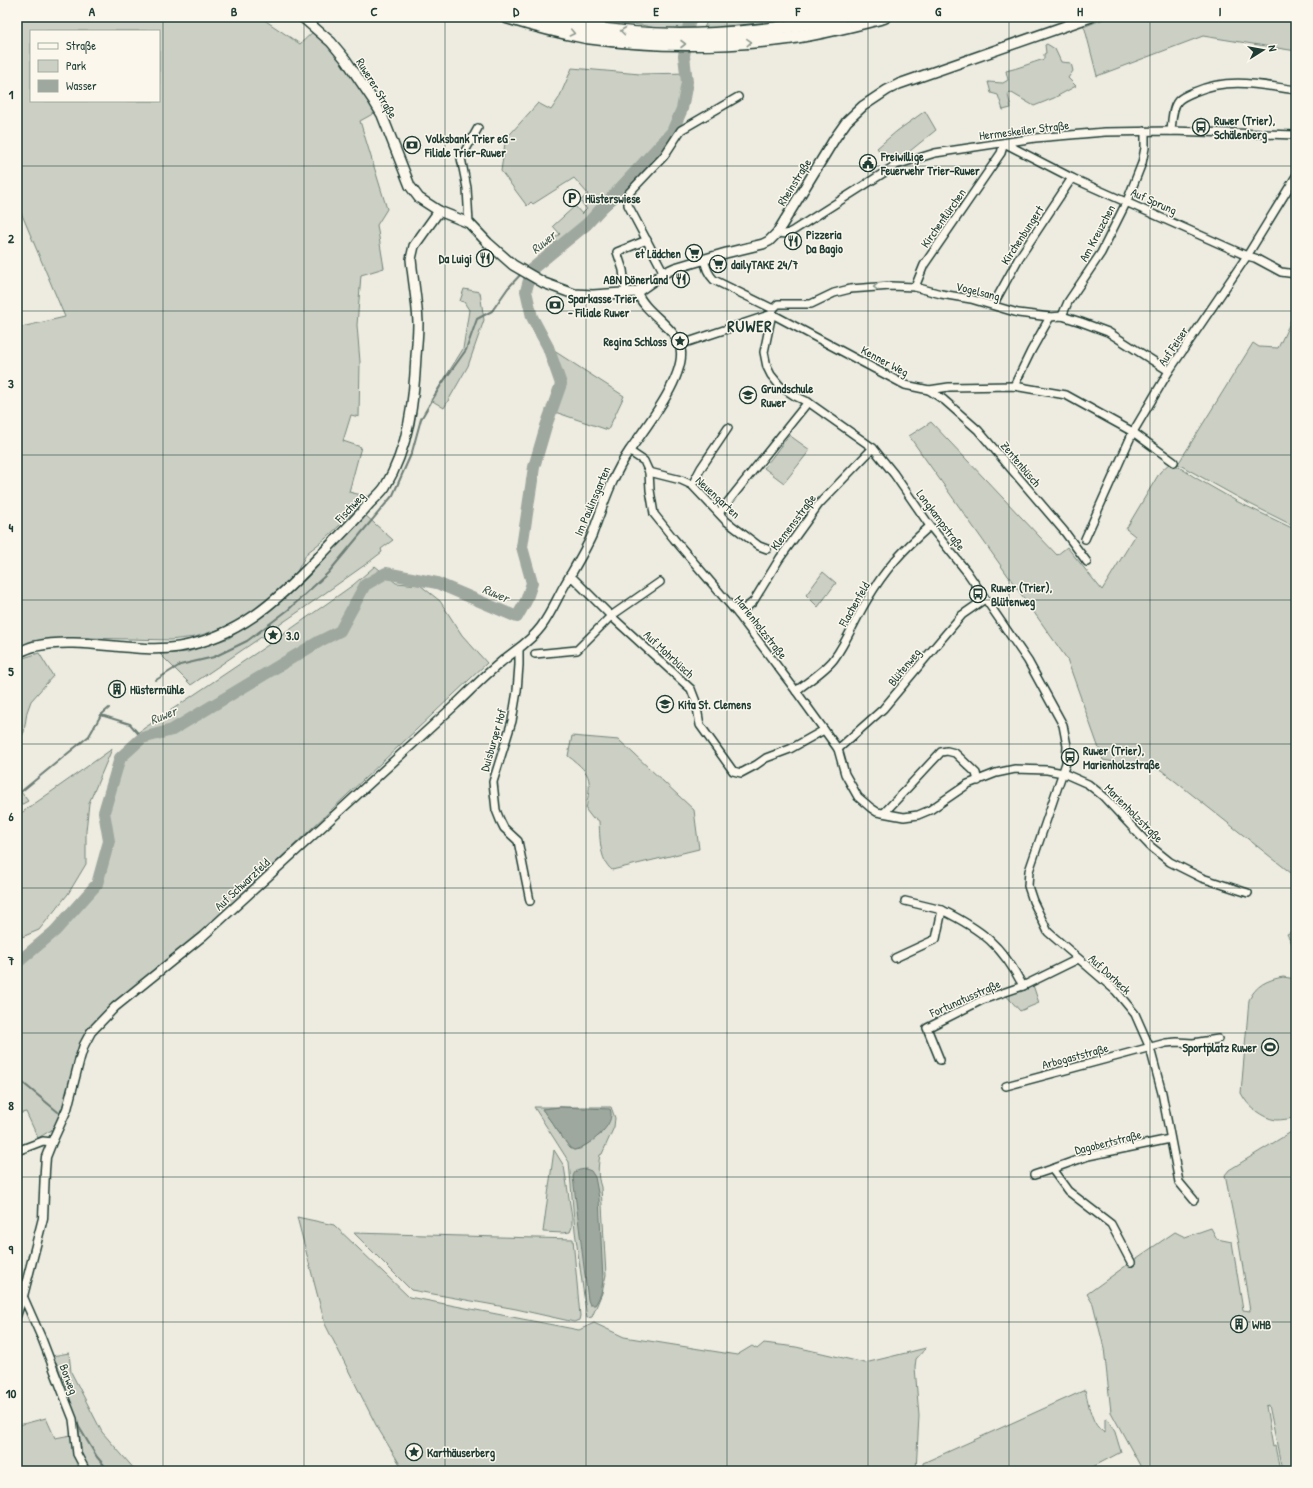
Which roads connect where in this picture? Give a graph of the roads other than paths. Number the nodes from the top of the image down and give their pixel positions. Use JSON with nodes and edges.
{"nodes":[{"id":1,"x":302,"y":17,"type":"edge"},
{"id":2,"x":507,"y":17,"type":"edge"},
{"id":3,"x":546,"y":17,"type":"edge"},
{"id":4,"x":840,"y":17,"type":"edge"},
{"id":5,"x":884,"y":17,"type":"edge"},
{"id":6,"x":1090,"y":17,"type":"edge"},
{"id":7,"x":659,"y":39,"type":"junction"},
{"id":8,"x":712,"y":39,"type":"junction"},
{"id":9,"x":1296,"y":90,"type":"edge"},
{"id":10,"x":738,"y":97,"type":"dead end"},
{"id":11,"x":478,"y":128,"type":"dead end"},
{"id":12,"x":1145,"y":131,"type":"junction"},
{"id":13,"x":1171,"y":131,"type":"junction"},
{"id":14,"x":1296,"y":135,"type":"edge"},
{"id":15,"x":1004,"y":143,"type":"junction"},
{"id":16,"x":1296,"y":176,"type":"edge"},
{"id":17,"x":1072,"y":178,"type":"junction"},
{"id":18,"x":1127,"y":201,"type":"junction"},
{"id":19,"x":439,"y":211,"type":"junction"},
{"id":20,"x":469,"y":223,"type":"junction"},
{"id":21,"x":777,"y":233,"type":"junction"},
{"id":22,"x":647,"y":240,"type":"junction"},
{"id":23,"x":1248,"y":256,"type":"junction"},
{"id":24,"x":704,"y":259,"type":"junction"},
{"id":25,"x":664,"y":274,"type":"junction"},
{"id":26,"x":1296,"y":274,"type":"edge"},
{"id":27,"x":915,"y":287,"type":"junction"},
{"id":28,"x":558,"y":289,"type":"joint"},
{"id":29,"x":637,"y":292,"type":"junction"},
{"id":30,"x":626,"y":293,"type":"junction"},
{"id":31,"x":993,"y":305,"type":"junction"},
{"id":32,"x":772,"y":311,"type":"junction"},
{"id":33,"x":1062,"y":316,"type":"junction"},
{"id":34,"x":1050,"y":317,"type":"junction"},
{"id":35,"x":679,"y":345,"type":"junction"},
{"id":36,"x":1169,"y":371,"type":"junction"},
{"id":37,"x":1014,"y":386,"type":"junction"},
{"id":38,"x":929,"y":390,"type":"junction"},
{"id":39,"x":808,"y":402,"type":"junction"},
{"id":40,"x":728,"y":428,"type":"dead end"},
{"id":41,"x":1133,"y":432,"type":"junction"},
{"id":42,"x":873,"y":448,"type":"junction"},
{"id":43,"x":629,"y":451,"type":"junction"},
{"id":44,"x":1174,"y":462,"type":"dead end"},
{"id":45,"x":649,"y":472,"type":"junction"},
{"id":46,"x":692,"y":485,"type":"junction"},
{"id":47,"x":719,"y":513,"type":"junction"},
{"id":48,"x":930,"y":526,"type":"junction"},
{"id":49,"x":1085,"y":538,"type":"dead end"},
{"id":50,"x":767,"y":549,"type":"dead end"},
{"id":51,"x":1087,"y":562,"type":"dead end"},
{"id":52,"x":570,"y":575,"type":"junction"},
{"id":53,"x":660,"y":582,"type":"dead end"},
{"id":54,"x":985,"y":599,"type":"junction"},
{"id":55,"x":738,"y":614,"type":"junction"},
{"id":56,"x":611,"y":616,"type":"junction"},
{"id":57,"x":519,"y":648,"type":"junction"},
{"id":58,"x":17,"y":653,"type":"edge"},
{"id":59,"x":535,"y":654,"type":"dead end"},
{"id":60,"x":492,"y":669,"type":"joint"},
{"id":61,"x":796,"y":691,"type":"junction"},
{"id":62,"x":824,"y":730,"type":"junction"},
{"id":63,"x":838,"y":749,"type":"junction"},
{"id":64,"x":1062,"y":773,"type":"junction"},
{"id":65,"x":978,"y":781,"type":"junction"},
{"id":66,"x":884,"y":813,"type":"junction"},
{"id":67,"x":1248,"y":893,"type":"dead end"},
{"id":68,"x":530,"y":901,"type":"dead end"},
{"id":69,"x":905,"y":901,"type":"dead end"},
{"id":70,"x":942,"y":910,"type":"junction"},
{"id":71,"x":895,"y":958,"type":"dead end"},
{"id":72,"x":1078,"y":959,"type":"junction"},
{"id":73,"x":1023,"y":986,"type":"junction"},
{"id":74,"x":1218,"y":1039,"type":"dead end"},
{"id":75,"x":1150,"y":1048,"type":"junction"},
{"id":76,"x":940,"y":1060,"type":"dead end"},
{"id":77,"x":1006,"y":1086,"type":"dead end"},
{"id":78,"x":1170,"y":1139,"type":"junction"},
{"id":79,"x":52,"y":1142,"type":"junction"},
{"id":80,"x":17,"y":1151,"type":"edge"},
{"id":81,"x":1052,"y":1169,"type":"junction"},
{"id":82,"x":1034,"y":1175,"type":"dead end"},
{"id":83,"x":1194,"y":1200,"type":"dead end"},
{"id":84,"x":1131,"y":1262,"type":"dead end"},
{"id":85,"x":20,"y":1295,"type":"edge"},
{"id":86,"x":17,"y":1315,"type":"edge"},
{"id":87,"x":86,"y":1471,"type":"edge"}],
"edges":[{"from":1,"to":19,"type":"main road","name":"Ruwerer Straße"},
{"from":2,"to":7,"type":"highway","one_way":true},
{"from":7,"to":3,"type":"highway","one_way":true},
{"from":4,"to":8,"type":"highway"},
{"from":8,"to":5,"type":"highway","one_way":true},
{"from":6,"to":21,"type":"main road","name":"Rheinstraße"},
{"from":7,"to":8,"type":"highway"},
{"from":9,"to":13,"type":"street"},
{"from":10,"to":22,"type":"street"},
{"from":11,"to":20,"type":"street"},
{"from":12,"to":13,"type":"street","name":"Hermeskeiler Straße"},
{"from":12,"to":15,"type":"street","name":"Hermeskeiler Straße"},
{"from":12,"to":18,"type":"street","name":"Am Kreuzchen"},
{"from":13,"to":14,"type":"street","name":"Hermeskeiler Straße"},
{"from":15,"to":17,"type":"street","name":"Auf Sprung"},
{"from":15,"to":21,"type":"street","name":"Hermeskeiler Straße"},
{"from":15,"to":27,"type":"street","name":"Kirchenflürchen"},
{"from":16,"to":23,"type":"street","name":"Auf Feiser"},
{"from":17,"to":18,"type":"street","name":"Auf Sprung"},
{"from":17,"to":31,"type":"street","name":"Kirchenbungert"},
{"from":18,"to":23,"type":"street","name":"Auf Sprung"},
{"from":18,"to":33,"type":"street","name":"Am Kreuzchen"},
{"from":19,"to":20,"type":"main road","name":"Ruwerer Straße"},
{"from":19,"to":58,"type":"main road","name":"Fischweg"},
{"from":20,"to":28,"type":"main road","name":"Ruwerer Straße"},
{"from":21,"to":24,"type":"main road","name":"Rheinstraße"},
{"from":22,"to":25,"type":"street"},
{"from":22,"to":30,"type":"street"},
{"from":23,"to":26,"type":"street","name":"Auf Sprung"},
{"from":23,"to":36,"type":"street","name":"Auf Feiser"},
{"from":24,"to":25,"type":"main road","name":"Rheinstraße"},
{"from":24,"to":32,"type":"street","name":"Kenner Weg"},
{"from":25,"to":29,"type":"main road","name":"Rheinstraße"},
{"from":27,"to":31,"type":"street","name":"Vogelsang"},
{"from":27,"to":32,"type":"street","name":"Vogelsang","one_way":true},
{"from":28,"to":30,"type":"main road","name":"Rheinstraße"},
{"from":29,"to":30,"type":"main road","name":"Rheinstraße"},
{"from":29,"to":35,"type":"street"},
{"from":31,"to":34,"type":"street","name":"Vogelsang"},
{"from":32,"to":35,"type":"street","name":"Vogelsang"},
{"from":32,"to":38,"type":"street","name":"Kenner Weg"},
{"from":32,"to":39,"type":"street","name":"Longkampstraße"},
{"from":33,"to":34,"type":"street","name":"Vogelsang"},
{"from":33,"to":36,"type":"street","name":"Vogelsang"},
{"from":34,"to":37,"type":"street"},
{"from":35,"to":43,"type":"street","name":"Im Paulinsgarten"},
{"from":36,"to":41,"type":"street","name":"Auf Feiser"},
{"from":37,"to":38,"type":"street","name":"Kenner Weg"},
{"from":37,"to":41,"type":"street","name":"Kenner Weg"},
{"from":38,"to":51,"type":"street","name":"Zentenbüsch"},
{"from":39,"to":42,"type":"street","name":"Longkampstraße"},
{"from":39,"to":47,"type":"street"},
{"from":40,"to":46,"type":"street"},
{"from":41,"to":44,"type":"street","name":"Kenner Weg"},
{"from":41,"to":49,"type":"street","name":"Auf Feiser"},
{"from":42,"to":48,"type":"street","name":"Longkampstraße"},
{"from":42,"to":55,"type":"street","name":"Klemensstraße"},
{"from":43,"to":45,"type":"street"},
{"from":43,"to":52,"type":"street","name":"Im Paulinsgarten"},
{"from":45,"to":46,"type":"street","name":"Neuengarten"},
{"from":45,"to":55,"type":"street","name":"Marienholzstraße"},
{"from":46,"to":47,"type":"street","name":"Neuengarten"},
{"from":47,"to":50,"type":"street","name":"Neuengarten"},
{"from":48,"to":54,"type":"street","name":"Longkampstraße"},
{"from":48,"to":61,"type":"street","name":"Flachenfeld"},
{"from":52,"to":56,"type":"street","name":"Auf Mohrbüsch"},
{"from":52,"to":57,"type":"street","name":"Im Paulinsgarten"},
{"from":53,"to":56,"type":"street"},
{"from":54,"to":63,"type":"street","name":"Blütenweg"},
{"from":54,"to":64,"type":"street","name":"Longkampstraße"},
{"from":55,"to":61,"type":"street","name":"Marienholzstraße"},
{"from":56,"to":59,"type":"street"},
{"from":56,"to":62,"type":"street","name":"Auf Mohrbüsch"},
{"from":57,"to":60,"type":"street","name":"Im Paulinsgarten"},
{"from":57,"to":68,"type":"street","name":"Duisburger Hof"},
{"from":60,"to":79,"type":"street","name":"Auf Schwarzfeld"},
{"from":61,"to":62,"type":"street","name":"Marienholzstraße"},
{"from":62,"to":63,"type":"street","name":"Marienholzstraße"},
{"from":63,"to":66,"type":"street","name":"Marienholzstraße"},
{"from":64,"to":65,"type":"street","name":"Marienholzstraße"},
{"from":64,"to":67,"type":"street","name":"Marienholzstraße"},
{"from":64,"to":72,"type":"street","name":"Auf Dorheck"},
{"from":65,"to":66,"type":"street","name":"Marienholzstraße"},
{"from":65,"to":66,"type":"street"},
{"from":69,"to":70,"type":"street"},
{"from":70,"to":71,"type":"street"},
{"from":70,"to":73,"type":"street"},
{"from":72,"to":73,"type":"street","name":"Fortunatusstraße"},
{"from":72,"to":75,"type":"street","name":"Auf Dorheck"},
{"from":73,"to":76,"type":"street","name":"Fortunatusstraße"},
{"from":74,"to":75,"type":"street","name":"Arbogaststraße"},
{"from":75,"to":77,"type":"street","name":"Arbogaststraße"},
{"from":75,"to":78,"type":"street","name":"Auf Dorheck"},
{"from":78,"to":81,"type":"street","name":"Dagobertstraße"},
{"from":78,"to":83,"type":"street","name":"Auf Dorheck"},
{"from":79,"to":80,"type":"street"},
{"from":79,"to":85,"type":"street","name":"Auf Schwarzfeld"},
{"from":81,"to":82,"type":"street","name":"Dagobertstraße"},
{"from":81,"to":84,"type":"street"},
{"from":85,"to":86,"type":"street"},
{"from":85,"to":87,"type":"street","name":"Borweg"}]}
